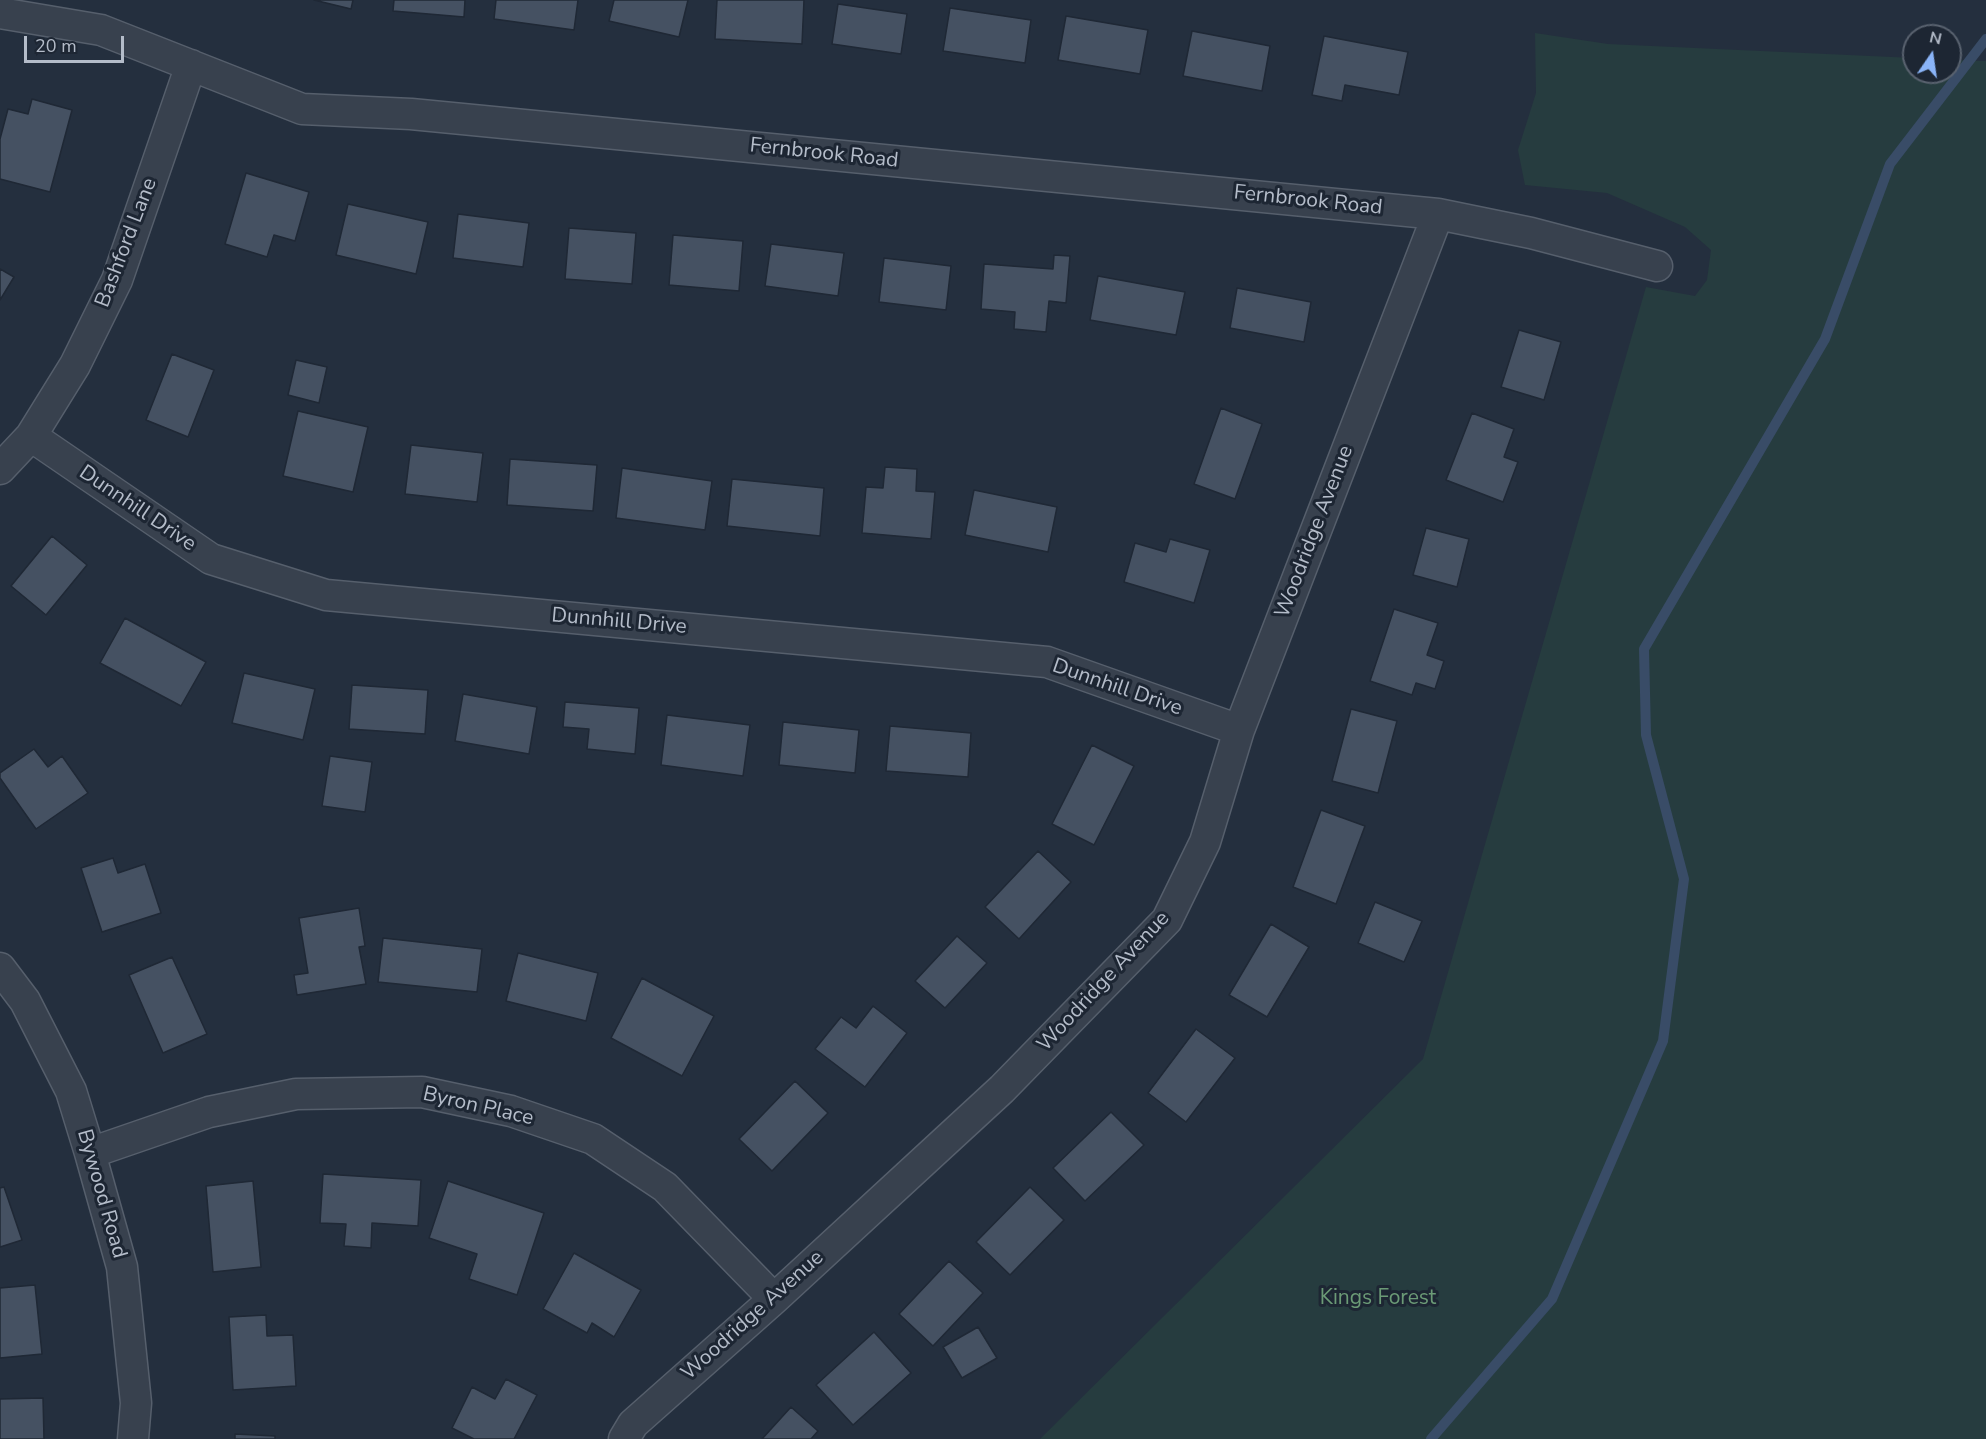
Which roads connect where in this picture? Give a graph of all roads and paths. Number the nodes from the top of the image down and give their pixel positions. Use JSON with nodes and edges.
{"nodes":[{"id":1,"x":0,"y":13,"type":"edge"},
{"id":2,"x":191,"y":65,"type":"junction"},
{"id":3,"x":1438,"y":214,"type":"junction"},
{"id":4,"x":1657,"y":266,"type":"dead end"},
{"id":5,"x":31,"y":436,"type":"junction"},
{"id":6,"x":0,"y":469,"type":"edge"},
{"id":7,"x":1239,"y":730,"type":"junction"},
{"id":8,"x":0,"y":968,"type":"edge"},
{"id":9,"x":90,"y":1153,"type":"junction"},
{"id":10,"x":774,"y":1299,"type":"junction"},
{"id":11,"x":133,"y":1439,"type":"edge"},
{"id":12,"x":624,"y":1439,"type":"edge"}],
"edges":[{"from":1,"to":2,"type":"street","name":"Fernbrook Road"},
{"from":2,"to":3,"type":"street","name":"Fernbrook Road"},
{"from":2,"to":5,"type":"street","name":"Bashford Lane"},
{"from":3,"to":4,"type":"street","name":"Fernbrook Road"},
{"from":3,"to":7,"type":"street","name":"Woodridge Avenue"},
{"from":5,"to":6,"type":"street","name":"Bashford Lane"},
{"from":5,"to":7,"type":"street","name":"Dunnhill Drive"},
{"from":7,"to":10,"type":"street","name":"Woodridge Avenue"},
{"from":8,"to":9,"type":"street","name":"Bywood Road"},
{"from":9,"to":10,"type":"street","name":"Byron Place"},
{"from":9,"to":11,"type":"street","name":"Bywood Road"},
{"from":10,"to":12,"type":"street","name":"Woodridge Avenue"}]}
